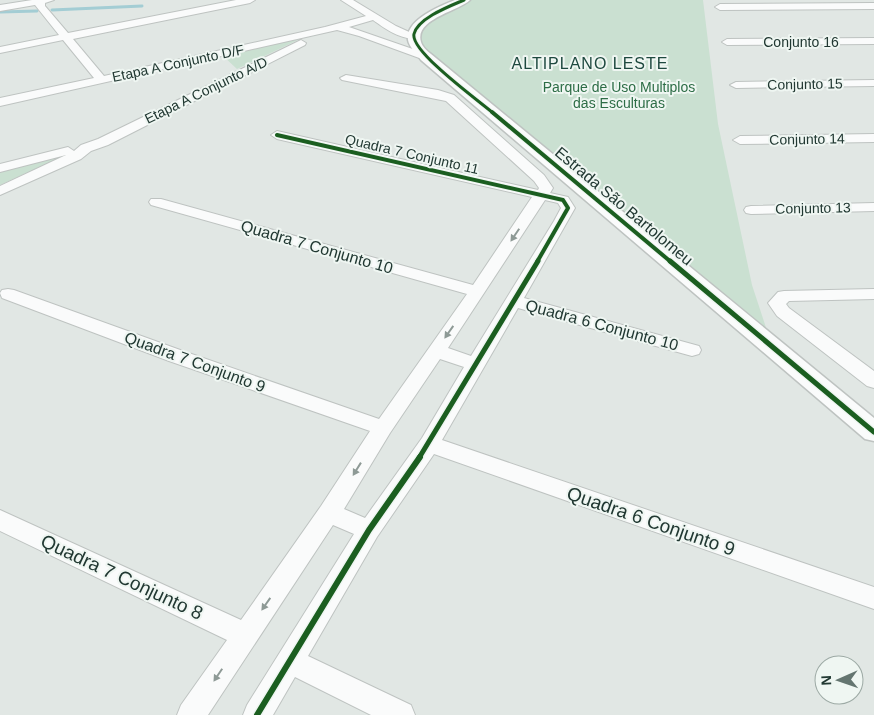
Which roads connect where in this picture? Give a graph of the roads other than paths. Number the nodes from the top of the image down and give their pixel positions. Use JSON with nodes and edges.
{"nodes":[{"id":1,"x":250,"y":0,"type":"edge"},
{"id":2,"x":346,"y":0,"type":"edge"},
{"id":3,"x":464,"y":0,"type":"edge"},
{"id":4,"x":36,"y":2,"type":"edge"},
{"id":5,"x":720,"y":6,"type":"dead end"},
{"id":6,"x":874,"y":6,"type":"edge"},
{"id":7,"x":0,"y":8,"type":"edge"},
{"id":8,"x":374,"y":17,"type":"junction"},
{"id":9,"x":341,"y":26,"type":"junction"},
{"id":10,"x":391,"y":36,"type":"junction"},
{"id":11,"x":67,"y":37,"type":"junction"},
{"id":12,"x":379,"y":40,"type":"junction"},
{"id":13,"x":874,"y":41,"type":"edge"},
{"id":14,"x":727,"y":42,"type":"dead end"},
{"id":15,"x":415,"y":46,"type":"junction"},
{"id":16,"x":0,"y":50,"type":"edge"},
{"id":17,"x":346,"y":78,"type":"dead end"},
{"id":18,"x":101,"y":80,"type":"junction"},
{"id":19,"x":874,"y":83,"type":"edge"},
{"id":20,"x":736,"y":85,"type":"dead end"},
{"id":21,"x":0,"y":102,"type":"edge"},
{"id":22,"x":277,"y":135,"type":"dead end"},
{"id":23,"x":874,"y":138,"type":"edge"},
{"id":24,"x":740,"y":140,"type":"dead end"},
{"id":25,"x":86,"y":148,"type":"junction"},
{"id":26,"x":0,"y":168,"type":"edge"},
{"id":27,"x":0,"y":191,"type":"edge"},
{"id":28,"x":543,"y":195,"type":"junction"},
{"id":29,"x":156,"y":202,"type":"dead end"},
{"id":30,"x":874,"y":207,"type":"edge"},
{"id":31,"x":751,"y":210,"type":"dead end"},
{"id":32,"x":477,"y":292,"type":"junction"},
{"id":33,"x":8,"y":294,"type":"dead end"},
{"id":34,"x":874,"y":294,"type":"edge"},
{"id":35,"x":513,"y":301,"type":"junction"},
{"id":36,"x":436,"y":350,"type":"junction"},
{"id":37,"x":692,"y":350,"type":"dead end"},
{"id":38,"x":475,"y":364,"type":"junction"},
{"id":39,"x":874,"y":381,"type":"edge"},
{"id":40,"x":383,"y":428,"type":"junction"},
{"id":41,"x":874,"y":432,"type":"edge"},
{"id":42,"x":429,"y":444,"type":"junction"},
{"id":43,"x":329,"y":513,"type":"junction"},
{"id":44,"x":0,"y":520,"type":"edge"},
{"id":45,"x":369,"y":530,"type":"junction"},
{"id":46,"x":874,"y":598,"type":"edge"},
{"id":47,"x":245,"y":635,"type":"junction"},
{"id":48,"x":290,"y":661,"type":"junction"},
{"id":49,"x":191,"y":715,"type":"edge"},
{"id":50,"x":257,"y":715,"type":"edge"},
{"id":51,"x":401,"y":715,"type":"edge"}],
"edges":[{"from":1,"to":11,"type":"street"},
{"from":2,"to":8,"type":"street"},
{"from":3,"to":15,"type":"street"},
{"from":4,"to":7,"type":"street"},
{"from":4,"to":11,"type":"street"},
{"from":5,"to":6,"type":"street"},
{"from":8,"to":9,"type":"street"},
{"from":8,"to":15,"type":"street"},
{"from":9,"to":10,"type":"street"},
{"from":9,"to":12,"type":"street"},
{"from":9,"to":18,"type":"street","name":"Etapa A Conjunto D/F"},
{"from":9,"to":25,"type":"street","name":"Etapa A Conjunto A/D"},
{"from":10,"to":12,"type":"street"},
{"from":10,"to":15,"type":"street"},
{"from":11,"to":16,"type":"street"},
{"from":11,"to":18,"type":"street"},
{"from":12,"to":15,"type":"street"},
{"from":13,"to":14,"type":"street","name":"Conjunto 16"},
{"from":15,"to":41,"type":"street","name":"Estrada São Bartolomeu"},
{"from":17,"to":28,"type":"street"},
{"from":18,"to":21,"type":"street","name":"Etapa A Conjunto D/F"},
{"from":19,"to":20,"type":"street","name":"Conjunto 15"},
{"from":22,"to":28,"type":"street","name":"Quadra 7 Conjunto 11"},
{"from":23,"to":24,"type":"street","name":"Conjunto 14"},
{"from":25,"to":26,"type":"street"},
{"from":25,"to":27,"type":"street"},
{"from":28,"to":32,"type":"street","one_way":true},
{"from":28,"to":35,"type":"street","name":"Quadra 7 Conjunto 11"},
{"from":29,"to":32,"type":"street","name":"Quadra 7 Conjunto 10"},
{"from":30,"to":31,"type":"street","name":"Conjunto 13"},
{"from":32,"to":36,"type":"street","one_way":true},
{"from":33,"to":40,"type":"street","name":"Quadra 7 Conjunto 9"},
{"from":34,"to":39,"type":"street"},
{"from":35,"to":37,"type":"street","name":"Quadra 6 Conjunto 10"},
{"from":35,"to":38,"type":"street"},
{"from":36,"to":38,"type":"street"},
{"from":36,"to":40,"type":"street"},
{"from":38,"to":42,"type":"street"},
{"from":40,"to":43,"type":"street","one_way":true},
{"from":42,"to":45,"type":"street"},
{"from":42,"to":46,"type":"street","name":"Quadra 6 Conjunto 9"},
{"from":43,"to":45,"type":"street"},
{"from":43,"to":47,"type":"street","one_way":true},
{"from":44,"to":47,"type":"street","name":"Quadra 7 Conjunto 8"},
{"from":45,"to":48,"type":"street"},
{"from":47,"to":49,"type":"street","one_way":true},
{"from":48,"to":50,"type":"street"},
{"from":48,"to":51,"type":"street"}]}
